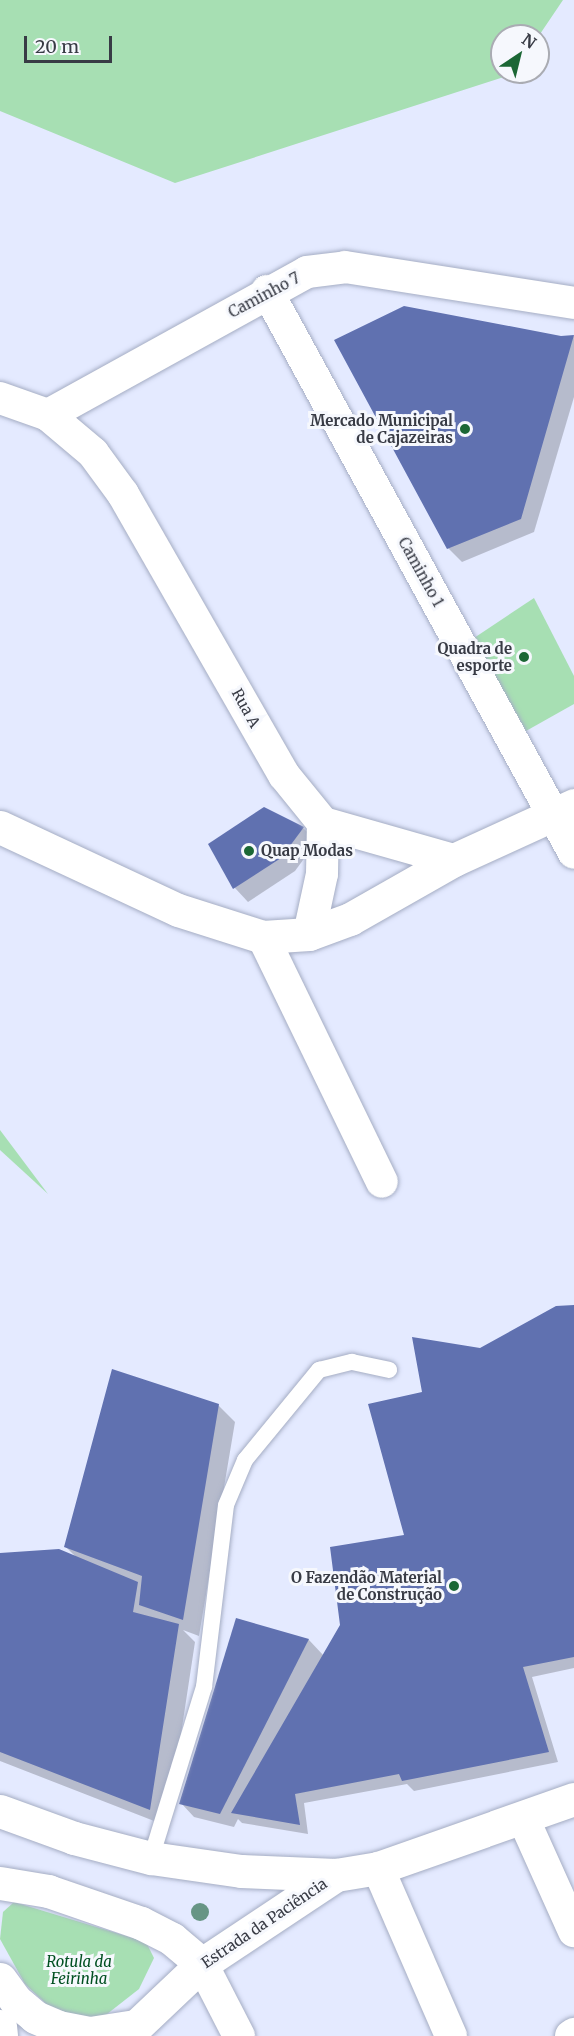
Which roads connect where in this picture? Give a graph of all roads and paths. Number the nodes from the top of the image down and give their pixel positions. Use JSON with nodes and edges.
{"nodes":[{"id":1,"x":267,"y":291,"type":"junction"},
{"id":2,"x":574,"y":303,"type":"edge"},
{"id":3,"x":0,"y":398,"type":"edge"},
{"id":4,"x":48,"y":415,"type":"junction"},
{"id":5,"x":563,"y":810,"type":"edge"},
{"id":6,"x":323,"y":823,"type":"junction"},
{"id":7,"x":0,"y":827,"type":"edge"},
{"id":8,"x":574,"y":853,"type":"edge"},
{"id":9,"x":454,"y":860,"type":"junction"},
{"id":10,"x":309,"y":934,"type":"junction"},
{"id":11,"x":263,"y":937,"type":"junction"},
{"id":12,"x":382,"y":1182,"type":"dead end"},
{"id":13,"x":388,"y":1371,"type":"dead end"},
{"id":14,"x":574,"y":1799,"type":"edge"},
{"id":15,"x":0,"y":1811,"type":"edge"},
{"id":16,"x":524,"y":1820,"type":"junction"},
{"id":17,"x":151,"y":1858,"type":"junction"},
{"id":18,"x":378,"y":1868,"type":"junction"},
{"id":19,"x":336,"y":1875,"type":"junction"},
{"id":20,"x":0,"y":1883,"type":"edge"},
{"id":21,"x":574,"y":1931,"type":"edge"},
{"id":22,"x":202,"y":1964,"type":"junction"},
{"id":23,"x":0,"y":1979,"type":"edge"},
{"id":24,"x":0,"y":2026,"type":"edge"},
{"id":25,"x":131,"y":2031,"type":"edge"},
{"id":26,"x":1,"y":2036,"type":"edge"},
{"id":27,"x":239,"y":2036,"type":"edge"},
{"id":28,"x":451,"y":2036,"type":"edge"}],
"edges":[{"from":1,"to":2,"type":"street","name":"Caminho 7"},
{"from":1,"to":4,"type":"street","name":"Caminho 7"},
{"from":1,"to":5,"type":"street","name":"Caminho 1"},
{"from":3,"to":4,"type":"street","name":"Rua A"},
{"from":4,"to":6,"type":"street","name":"Rua A"},
{"from":5,"to":8,"type":"street","name":"Caminho 1"},
{"from":5,"to":9,"type":"main road"},
{"from":6,"to":9,"type":"street"},
{"from":6,"to":10,"type":"street"},
{"from":7,"to":11,"type":"main road"},
{"from":9,"to":10,"type":"main road"},
{"from":10,"to":11,"type":"main road"},
{"from":11,"to":12,"type":"street"},
{"from":13,"to":17,"type":"lane"},
{"from":14,"to":16,"type":"main road"},
{"from":15,"to":17,"type":"main road","name":"Estrada da Paciência"},
{"from":16,"to":18,"type":"main road"},
{"from":16,"to":21,"type":"street"},
{"from":17,"to":19,"type":"main road","name":"Estrada da Paciência"},
{"from":18,"to":19,"type":"main road"},
{"from":18,"to":28,"type":"street"},
{"from":19,"to":22,"type":"main road","name":"Estrada da Paciência"},
{"from":20,"to":22,"type":"main road"},
{"from":22,"to":25,"type":"main road","name":"Estrada da Paciência"},
{"from":22,"to":27,"type":"street"},
{"from":23,"to":25,"type":"main road"},
{"from":24,"to":26,"type":"main road"}]}
